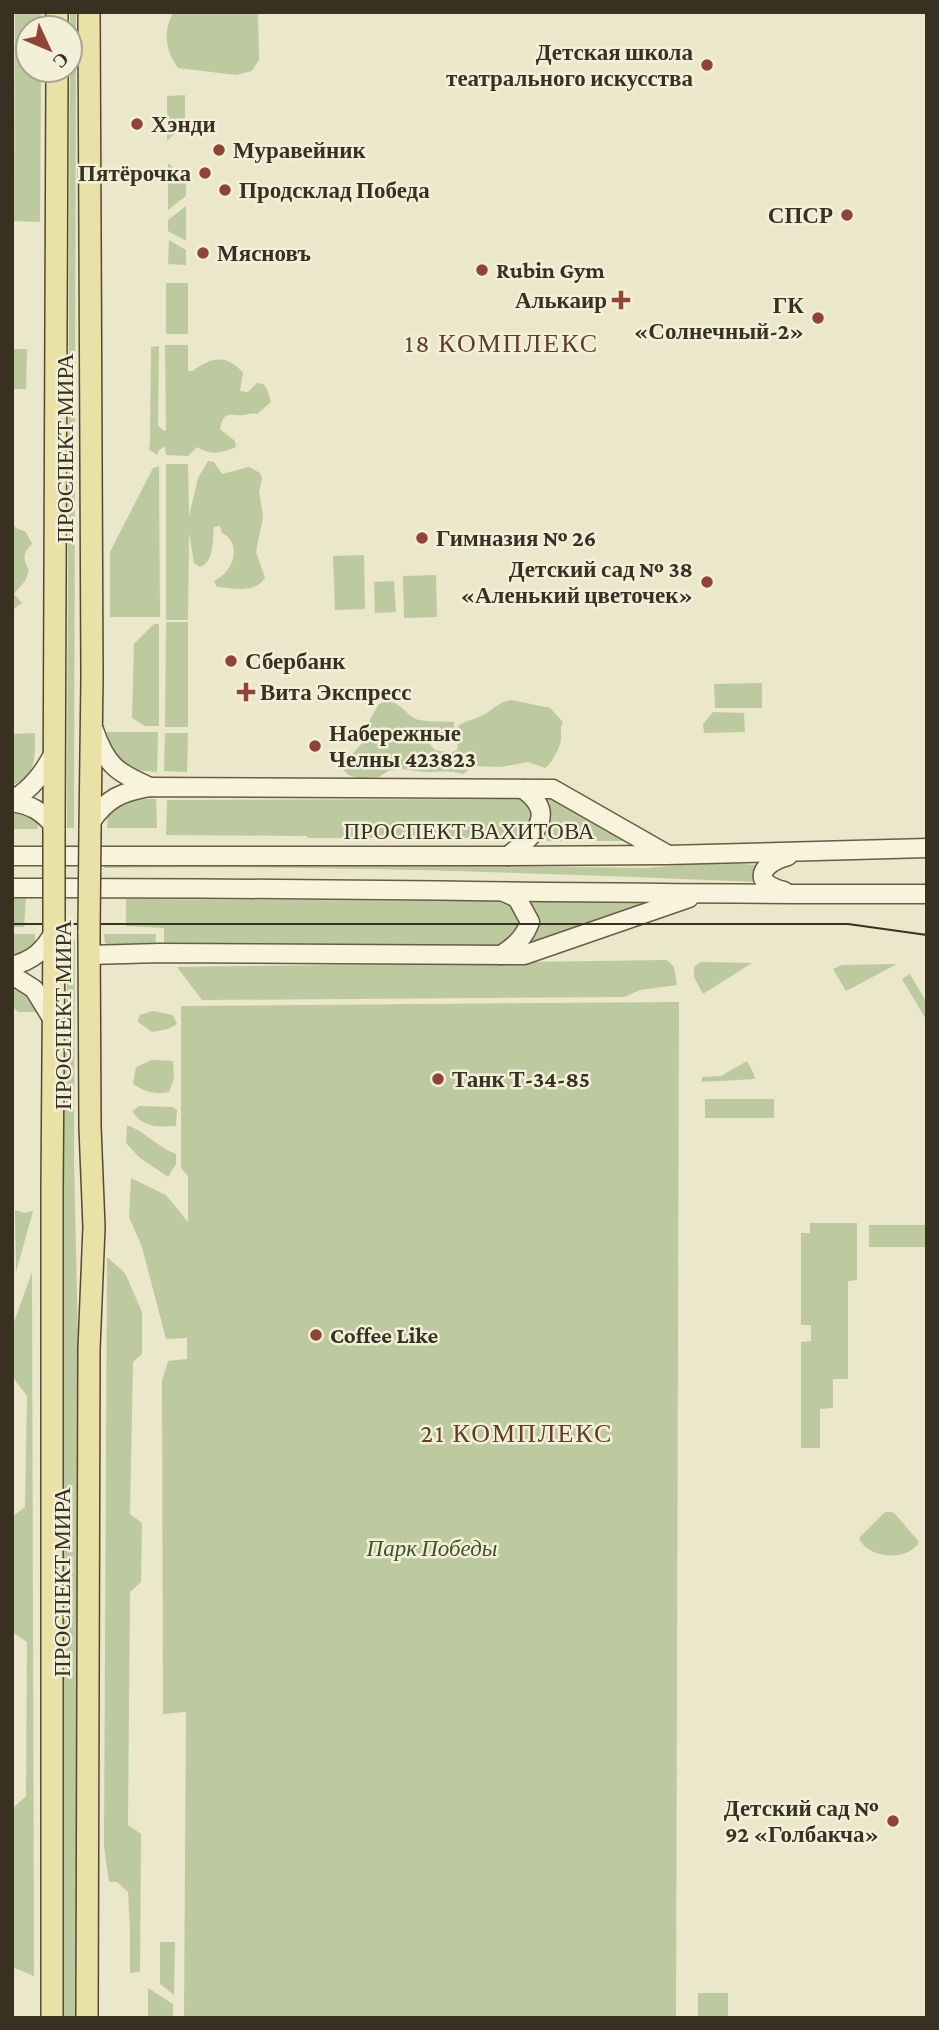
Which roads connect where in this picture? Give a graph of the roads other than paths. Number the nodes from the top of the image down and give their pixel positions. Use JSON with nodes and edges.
{"nodes":[{"id":1,"x":89,"y":12,"type":"edge"},
{"id":2,"x":57,"y":84,"type":"edge"},
{"id":3,"x":92,"y":723,"type":"junction"},
{"id":4,"x":54,"y":753,"type":"junction"},
{"id":5,"x":150,"y":787,"type":"junction"},
{"id":6,"x":523,"y":789,"type":"junction"},
{"id":7,"x":12,"y":801,"type":"edge"},
{"id":8,"x":90,"y":826,"type":"junction"},
{"id":9,"x":54,"y":828,"type":"junction"},
{"id":10,"x":927,"y":848,"type":"edge"},
{"id":11,"x":805,"y":851,"type":"junction"},
{"id":12,"x":667,"y":855,"type":"junction"},
{"id":13,"x":12,"y":856,"type":"edge"},
{"id":14,"x":508,"y":856,"type":"junction"},
{"id":15,"x":12,"y":888,"type":"edge"},
{"id":16,"x":502,"y":891,"type":"junction"},
{"id":17,"x":702,"y":893,"type":"junction"},
{"id":18,"x":801,"y":894,"type":"junction"},
{"id":19,"x":927,"y":894,"type":"edge"},
{"id":20,"x":54,"y":932,"type":"junction"},
{"id":21,"x":89,"y":955,"type":"junction"},
{"id":22,"x":501,"y":955,"type":"junction"},
{"id":23,"x":12,"y":966,"type":"edge"},
{"id":24,"x":12,"y":975,"type":"edge"},
{"id":25,"x":54,"y":1022,"type":"junction"},
{"id":26,"x":52,"y":2018,"type":"edge"},
{"id":27,"x":87,"y":2018,"type":"edge"}],
"edges":[{"from":1,"to":3,"type":"main road","name":"ПРОСПЕКТ МИРА"},
{"from":2,"to":4,"type":"main road","name":"ПРОСПЕКТ МИРА"},
{"from":3,"to":5,"type":"main road"},
{"from":3,"to":8,"type":"main road","name":"ПРОСПЕКТ МИРА"},
{"from":4,"to":7,"type":"main road"},
{"from":4,"to":9,"type":"main road","name":"ПРОСПЕКТ МИРА"},
{"from":5,"to":6,"type":"main road"},
{"from":5,"to":8,"type":"main road"},
{"from":6,"to":12,"type":"main road"},
{"from":6,"to":14,"type":"main road"},
{"from":7,"to":9,"type":"main road"},
{"from":8,"to":21,"type":"main road","name":"ПРОСПЕКТ МИРА","bridge":true},
{"from":9,"to":20,"type":"main road","name":"ПРОСПЕКТ МИРА","bridge":true},
{"from":10,"to":11,"type":"main road","name":"ПРОСПЕКТ ВАХИТОВА"},
{"from":11,"to":12,"type":"main road","name":"ПРОСПЕКТ ВАХИТОВА"},
{"from":11,"to":18,"type":"main road"},
{"from":12,"to":14,"type":"main road","name":"ПРОСПЕКТ ВАХИТОВА"},
{"from":13,"to":14,"type":"main road","name":"ПРОСПЕКТ ВАХИТОВА"},
{"from":15,"to":16,"type":"main road"},
{"from":16,"to":17,"type":"main road"},
{"from":16,"to":22,"type":"main road"},
{"from":17,"to":18,"type":"main road"},
{"from":17,"to":22,"type":"main road"},
{"from":18,"to":19,"type":"main road"},
{"from":20,"to":23,"type":"main road"},
{"from":20,"to":25,"type":"main road","name":"ПРОСПЕКТ МИРА"},
{"from":21,"to":22,"type":"main road"},
{"from":21,"to":27,"type":"main road","name":"ПРОСПЕКТ МИРА"},
{"from":24,"to":25,"type":"main road"},
{"from":25,"to":26,"type":"main road","name":"ПРОСПЕКТ МИРА"}]}
